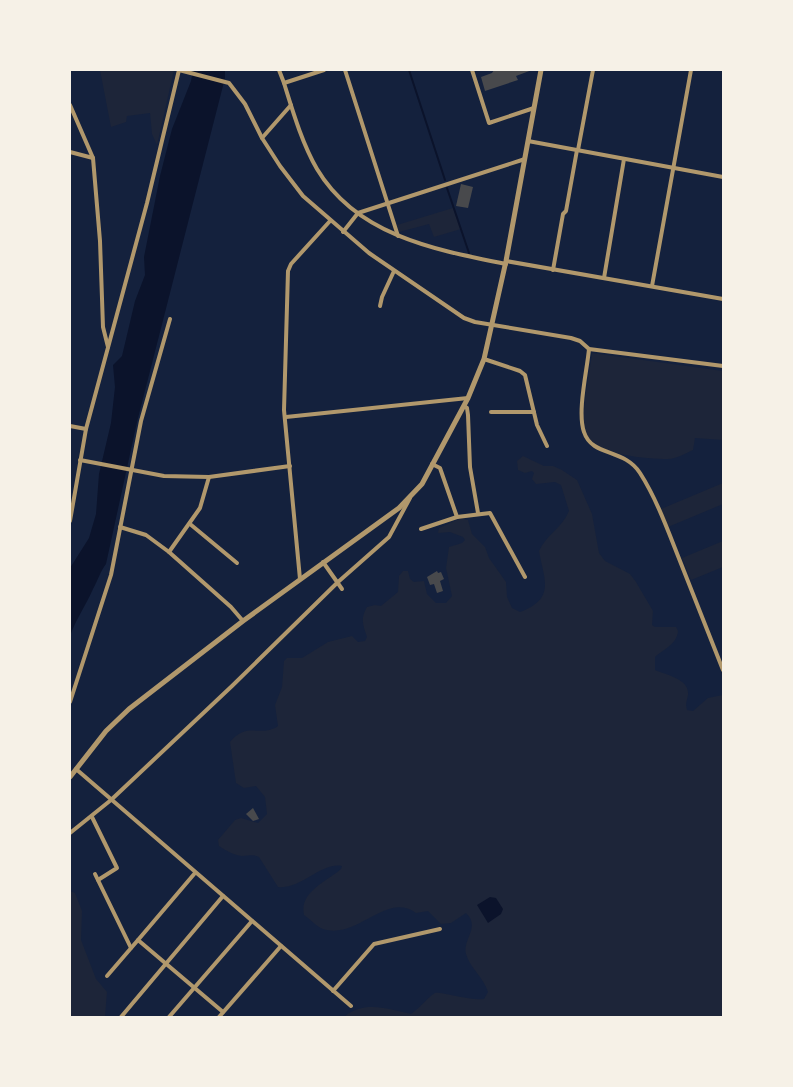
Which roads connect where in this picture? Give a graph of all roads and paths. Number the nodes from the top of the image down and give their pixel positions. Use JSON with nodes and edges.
{"nodes":[{"id":1,"x":180,"y":70,"type":"edge"},
{"id":2,"x":280,"y":70,"type":"edge"},
{"id":3,"x":324,"y":70,"type":"edge"},
{"id":4,"x":345,"y":70,"type":"edge"},
{"id":5,"x":472,"y":70,"type":"edge"},
{"id":6,"x":541,"y":70,"type":"edge"},
{"id":7,"x":593,"y":70,"type":"edge"},
{"id":8,"x":691,"y":70,"type":"edge"},
{"id":9,"x":284,"y":83,"type":"junction"},
{"id":10,"x":70,"y":105,"type":"edge"},
{"id":11,"x":291,"y":105,"type":"junction"},
{"id":12,"x":534,"y":108,"type":"junction"},
{"id":13,"x":262,"y":138,"type":"junction"},
{"id":14,"x":528,"y":141,"type":"junction"},
{"id":15,"x":577,"y":150,"type":"junction"},
{"id":16,"x":70,"y":152,"type":"edge"},
{"id":17,"x":93,"y":158,"type":"junction"},
{"id":18,"x":525,"y":159,"type":"junction"},
{"id":19,"x":624,"y":159,"type":"junction"},
{"id":20,"x":673,"y":168,"type":"junction"},
{"id":21,"x":723,"y":177,"type":"edge"},
{"id":22,"x":388,"y":202,"type":"junction"},
{"id":23,"x":358,"y":214,"type":"junction"},
{"id":24,"x":330,"y":221,"type":"junction"},
{"id":25,"x":343,"y":232,"type":"junction"},
{"id":26,"x":398,"y":236,"type":"junction"},
{"id":27,"x":506,"y":263,"type":"junction"},
{"id":28,"x":553,"y":270,"type":"junction"},
{"id":29,"x":394,"y":271,"type":"junction"},
{"id":30,"x":604,"y":278,"type":"junction"},
{"id":31,"x":652,"y":286,"type":"junction"},
{"id":32,"x":723,"y":299,"type":"edge"},
{"id":33,"x":380,"y":306,"type":"dead end"},
{"id":34,"x":170,"y":319,"type":"dead end"},
{"id":35,"x":492,"y":325,"type":"junction"},
{"id":36,"x":108,"y":347,"type":"junction"},
{"id":37,"x":589,"y":349,"type":"junction"},
{"id":38,"x":484,"y":359,"type":"junction"},
{"id":39,"x":723,"y":366,"type":"edge"},
{"id":40,"x":468,"y":398,"type":"junction"},
{"id":41,"x":464,"y":406,"type":"junction"},
{"id":42,"x":491,"y":412,"type":"dead end"},
{"id":43,"x":534,"y":412,"type":"junction"},
{"id":44,"x":286,"y":417,"type":"junction"},
{"id":45,"x":70,"y":426,"type":"edge"},
{"id":46,"x":86,"y":429,"type":"junction"},
{"id":47,"x":547,"y":446,"type":"dead end"},
{"id":48,"x":82,"y":461,"type":"junction"},
{"id":49,"x":432,"y":464,"type":"junction"},
{"id":50,"x":290,"y":466,"type":"junction"},
{"id":51,"x":131,"y":470,"type":"junction"},
{"id":52,"x":209,"y":477,"type":"junction"},
{"id":53,"x":410,"y":498,"type":"junction"},
{"id":54,"x":478,"y":513,"type":"junction"},
{"id":55,"x":457,"y":517,"type":"junction"},
{"id":56,"x":70,"y":521,"type":"edge"},
{"id":57,"x":190,"y":524,"type":"junction"},
{"id":58,"x":120,"y":527,"type":"junction"},
{"id":59,"x":421,"y":529,"type":"dead end"},
{"id":60,"x":169,"y":552,"type":"junction"},
{"id":61,"x":323,"y":562,"type":"junction"},
{"id":62,"x":237,"y":563,"type":"dead end"},
{"id":63,"x":525,"y":578,"type":"dead end"},
{"id":64,"x":300,"y":579,"type":"junction"},
{"id":65,"x":338,"y":582,"type":"junction"},
{"id":66,"x":342,"y":589,"type":"dead end"},
{"id":67,"x":243,"y":621,"type":"junction"},
{"id":68,"x":723,"y":670,"type":"edge"},
{"id":69,"x":70,"y":702,"type":"edge"},
{"id":70,"x":76,"y":769,"type":"junction"},
{"id":71,"x":70,"y":776,"type":"edge"},
{"id":72,"x":111,"y":800,"type":"junction"},
{"id":73,"x":92,"y":817,"type":"junction"},
{"id":74,"x":70,"y":833,"type":"edge"},
{"id":75,"x":195,"y":873,"type":"junction"},
{"id":76,"x":95,"y":874,"type":"dead end"},
{"id":77,"x":98,"y":880,"type":"junction"},
{"id":78,"x":223,"y":896,"type":"junction"},
{"id":79,"x":252,"y":921,"type":"junction"},
{"id":80,"x":440,"y":929,"type":"dead end"},
{"id":81,"x":138,"y":940,"type":"junction"},
{"id":82,"x":281,"y":946,"type":"junction"},
{"id":83,"x":132,"y":948,"type":"junction"},
{"id":84,"x":166,"y":964,"type":"junction"},
{"id":85,"x":107,"y":976,"type":"dead end"},
{"id":86,"x":194,"y":987,"type":"junction"},
{"id":87,"x":333,"y":991,"type":"junction"},
{"id":88,"x":351,"y":1006,"type":"dead end"},
{"id":89,"x":223,"y":1012,"type":"junction"},
{"id":90,"x":121,"y":1017,"type":"edge"},
{"id":91,"x":169,"y":1017,"type":"edge"},
{"id":92,"x":218,"y":1017,"type":"edge"}],
"edges":[{"from":1,"to":13,"type":"street"},
{"from":1,"to":36,"type":"street"},
{"from":2,"to":9,"type":"street"},
{"from":3,"to":9,"type":"street"},
{"from":4,"to":22,"type":"street"},
{"from":5,"to":12,"type":"street"},
{"from":6,"to":12,"type":"street"},
{"from":7,"to":15,"type":"street"},
{"from":8,"to":20,"type":"street"},
{"from":9,"to":11,"type":"street"},
{"from":10,"to":17,"type":"street"},
{"from":11,"to":13,"type":"street"},
{"from":11,"to":23,"type":"street"},
{"from":12,"to":14,"type":"street"},
{"from":13,"to":24,"type":"street"},
{"from":14,"to":15,"type":"street"},
{"from":14,"to":18,"type":"street"},
{"from":15,"to":19,"type":"street"},
{"from":15,"to":28,"type":"street"},
{"from":16,"to":17,"type":"street"},
{"from":17,"to":36,"type":"street"},
{"from":18,"to":22,"type":"street"},
{"from":18,"to":27,"type":"street"},
{"from":19,"to":20,"type":"street"},
{"from":19,"to":30,"type":"street"},
{"from":20,"to":21,"type":"street"},
{"from":20,"to":31,"type":"street"},
{"from":22,"to":23,"type":"street"},
{"from":22,"to":26,"type":"street"},
{"from":23,"to":25,"type":"street"},
{"from":23,"to":26,"type":"street"},
{"from":24,"to":25,"type":"street"},
{"from":24,"to":44,"type":"street"},
{"from":25,"to":29,"type":"street"},
{"from":26,"to":27,"type":"street"},
{"from":27,"to":28,"type":"street"},
{"from":27,"to":35,"type":"street"},
{"from":28,"to":30,"type":"street"},
{"from":29,"to":33,"type":"street"},
{"from":29,"to":35,"type":"street"},
{"from":30,"to":31,"type":"street"},
{"from":31,"to":32,"type":"street"},
{"from":34,"to":51,"type":"street"},
{"from":35,"to":37,"type":"street"},
{"from":35,"to":38,"type":"street"},
{"from":36,"to":46,"type":"street"},
{"from":37,"to":39,"type":"street"},
{"from":37,"to":68,"type":"street"},
{"from":38,"to":40,"type":"street"},
{"from":38,"to":43,"type":"street"},
{"from":40,"to":41,"type":"street"},
{"from":40,"to":44,"type":"street"},
{"from":41,"to":49,"type":"street"},
{"from":41,"to":54,"type":"street"},
{"from":42,"to":43,"type":"street"},
{"from":43,"to":47,"type":"street"},
{"from":44,"to":50,"type":"street"},
{"from":45,"to":46,"type":"street"},
{"from":46,"to":48,"type":"street"},
{"from":48,"to":51,"type":"street"},
{"from":48,"to":56,"type":"street"},
{"from":49,"to":53,"type":"street"},
{"from":49,"to":55,"type":"street"},
{"from":50,"to":52,"type":"street"},
{"from":50,"to":64,"type":"street"},
{"from":51,"to":52,"type":"street"},
{"from":51,"to":58,"type":"street"},
{"from":52,"to":57,"type":"street"},
{"from":53,"to":61,"type":"street"},
{"from":53,"to":65,"type":"street"},
{"from":54,"to":55,"type":"street"},
{"from":54,"to":63,"type":"street"},
{"from":55,"to":59,"type":"street"},
{"from":57,"to":60,"type":"street"},
{"from":57,"to":62,"type":"street"},
{"from":58,"to":60,"type":"street"},
{"from":58,"to":69,"type":"street"},
{"from":60,"to":67,"type":"street"},
{"from":61,"to":64,"type":"street"},
{"from":61,"to":65,"type":"street"},
{"from":64,"to":67,"type":"street"},
{"from":65,"to":66,"type":"street"},
{"from":65,"to":72,"type":"street"},
{"from":67,"to":70,"type":"street"},
{"from":70,"to":71,"type":"street"},
{"from":70,"to":72,"type":"street"},
{"from":72,"to":73,"type":"street"},
{"from":72,"to":75,"type":"street"},
{"from":73,"to":74,"type":"street"},
{"from":73,"to":77,"type":"street"},
{"from":75,"to":78,"type":"street"},
{"from":75,"to":81,"type":"street"},
{"from":76,"to":77,"type":"street"},
{"from":77,"to":83,"type":"street"},
{"from":78,"to":79,"type":"street"},
{"from":78,"to":84,"type":"street"},
{"from":79,"to":82,"type":"street"},
{"from":79,"to":86,"type":"street"},
{"from":80,"to":87,"type":"street"},
{"from":81,"to":83,"type":"street"},
{"from":81,"to":84,"type":"street"},
{"from":82,"to":87,"type":"street"},
{"from":82,"to":89,"type":"street"},
{"from":83,"to":85,"type":"street"},
{"from":84,"to":86,"type":"street"},
{"from":84,"to":90,"type":"street"},
{"from":86,"to":89,"type":"street"},
{"from":86,"to":91,"type":"street"},
{"from":87,"to":88,"type":"street"},
{"from":89,"to":92,"type":"street"}]}
